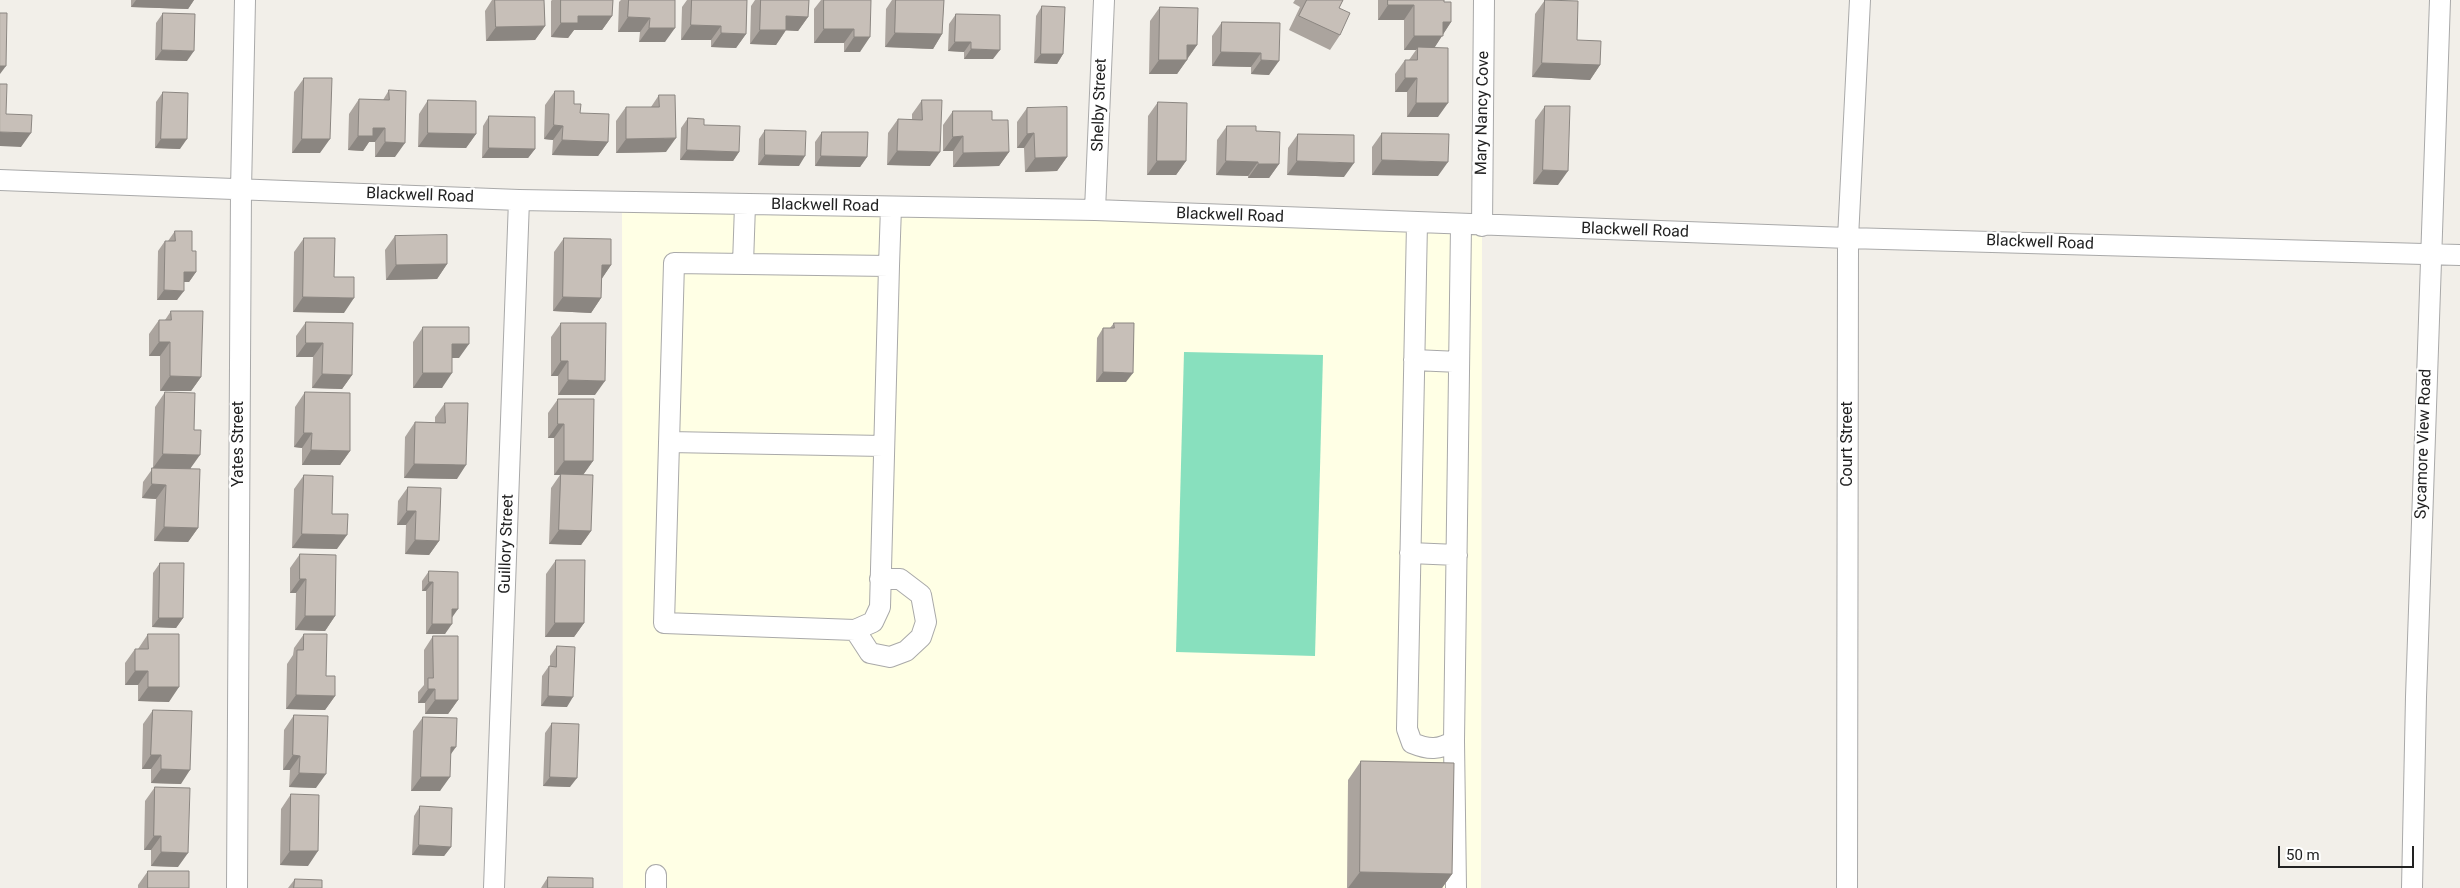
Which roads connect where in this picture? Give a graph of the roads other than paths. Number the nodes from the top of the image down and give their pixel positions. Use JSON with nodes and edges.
{"nodes":[{"id":1,"x":245,"y":0,"type":"edge"},
{"id":2,"x":1104,"y":0,"type":"edge"},
{"id":3,"x":1484,"y":0,"type":"edge"},
{"id":4,"x":1860,"y":0,"type":"edge"},
{"id":5,"x":2440,"y":0,"type":"edge"},
{"id":6,"x":0,"y":180,"type":"edge"},
{"id":7,"x":241,"y":190,"type":"junction"},
{"id":8,"x":519,"y":200,"type":"junction"},
{"id":9,"x":745,"y":205,"type":"junction"},
{"id":10,"x":891,"y":207,"type":"junction"},
{"id":11,"x":1096,"y":210,"type":"junction"},
{"id":12,"x":1417,"y":223,"type":"junction"},
{"id":13,"x":1461,"y":225,"type":"junction"},
{"id":14,"x":1482,"y":226,"type":"junction"},
{"id":15,"x":1848,"y":238,"type":"junction"},
{"id":16,"x":2430,"y":254,"type":"junction"},
{"id":17,"x":2460,"y":255,"type":"edge"},
{"id":18,"x":744,"y":264,"type":"junction"},
{"id":19,"x":889,"y":266,"type":"junction"},
{"id":20,"x":1414,"y":360,"type":"junction"},
{"id":21,"x":1460,"y":362,"type":"junction"},
{"id":22,"x":670,"y":442,"type":"junction"},
{"id":23,"x":883,"y":446,"type":"junction"},
{"id":24,"x":1410,"y":553,"type":"junction"},
{"id":25,"x":1457,"y":555,"type":"junction"},
{"id":26,"x":880,"y":579,"type":"junction"},
{"id":27,"x":855,"y":630,"type":"junction"},
{"id":28,"x":1454,"y":741,"type":"junction"},
{"id":29,"x":237,"y":888,"type":"edge"},
{"id":30,"x":494,"y":888,"type":"edge"},
{"id":31,"x":1456,"y":888,"type":"edge"},
{"id":32,"x":1847,"y":888,"type":"edge"},
{"id":33,"x":2412,"y":888,"type":"edge"}],
"edges":[{"from":1,"to":7,"type":"street","name":"Yates Street"},
{"from":2,"to":11,"type":"street","name":"Shelby Street"},
{"from":3,"to":14,"type":"street","name":"Mary Nancy Cove"},
{"from":4,"to":15,"type":"street","name":"Court Street"},
{"from":5,"to":16,"type":"street","name":"Sycamore View Road"},
{"from":6,"to":7,"type":"street","name":"Blackwell Road"},
{"from":7,"to":8,"type":"street","name":"Blackwell Road"},
{"from":7,"to":29,"type":"street","name":"Yates Street"},
{"from":8,"to":9,"type":"street","name":"Blackwell Road"},
{"from":8,"to":30,"type":"street","name":"Guillory Street"},
{"from":9,"to":10,"type":"street","name":"Blackwell Road"},
{"from":9,"to":18,"type":"street"},
{"from":10,"to":11,"type":"street","name":"Blackwell Road"},
{"from":10,"to":19,"type":"street"},
{"from":11,"to":12,"type":"street","name":"Blackwell Road"},
{"from":12,"to":13,"type":"street","name":"Blackwell Road"},
{"from":12,"to":20,"type":"street"},
{"from":13,"to":14,"type":"street","name":"Blackwell Road"},
{"from":13,"to":21,"type":"street"},
{"from":14,"to":15,"type":"street","name":"Blackwell Road"},
{"from":15,"to":16,"type":"street","name":"Blackwell Road"},
{"from":15,"to":32,"type":"street","name":"Court Street"},
{"from":16,"to":17,"type":"street","name":"Blackwell Road"},
{"from":16,"to":33,"type":"street","name":"Sycamore View Road"},
{"from":18,"to":19,"type":"street"},
{"from":18,"to":22,"type":"street"},
{"from":19,"to":23,"type":"street"},
{"from":20,"to":21,"type":"street"},
{"from":20,"to":24,"type":"street"},
{"from":21,"to":25,"type":"street"},
{"from":22,"to":23,"type":"street"},
{"from":22,"to":27,"type":"street"},
{"from":23,"to":26,"type":"street"},
{"from":24,"to":25,"type":"street"},
{"from":24,"to":28,"type":"street"},
{"from":25,"to":28,"type":"street"},
{"from":26,"to":27,"type":"street"},
{"from":26,"to":27,"type":"street"},
{"from":28,"to":31,"type":"street"}]}
